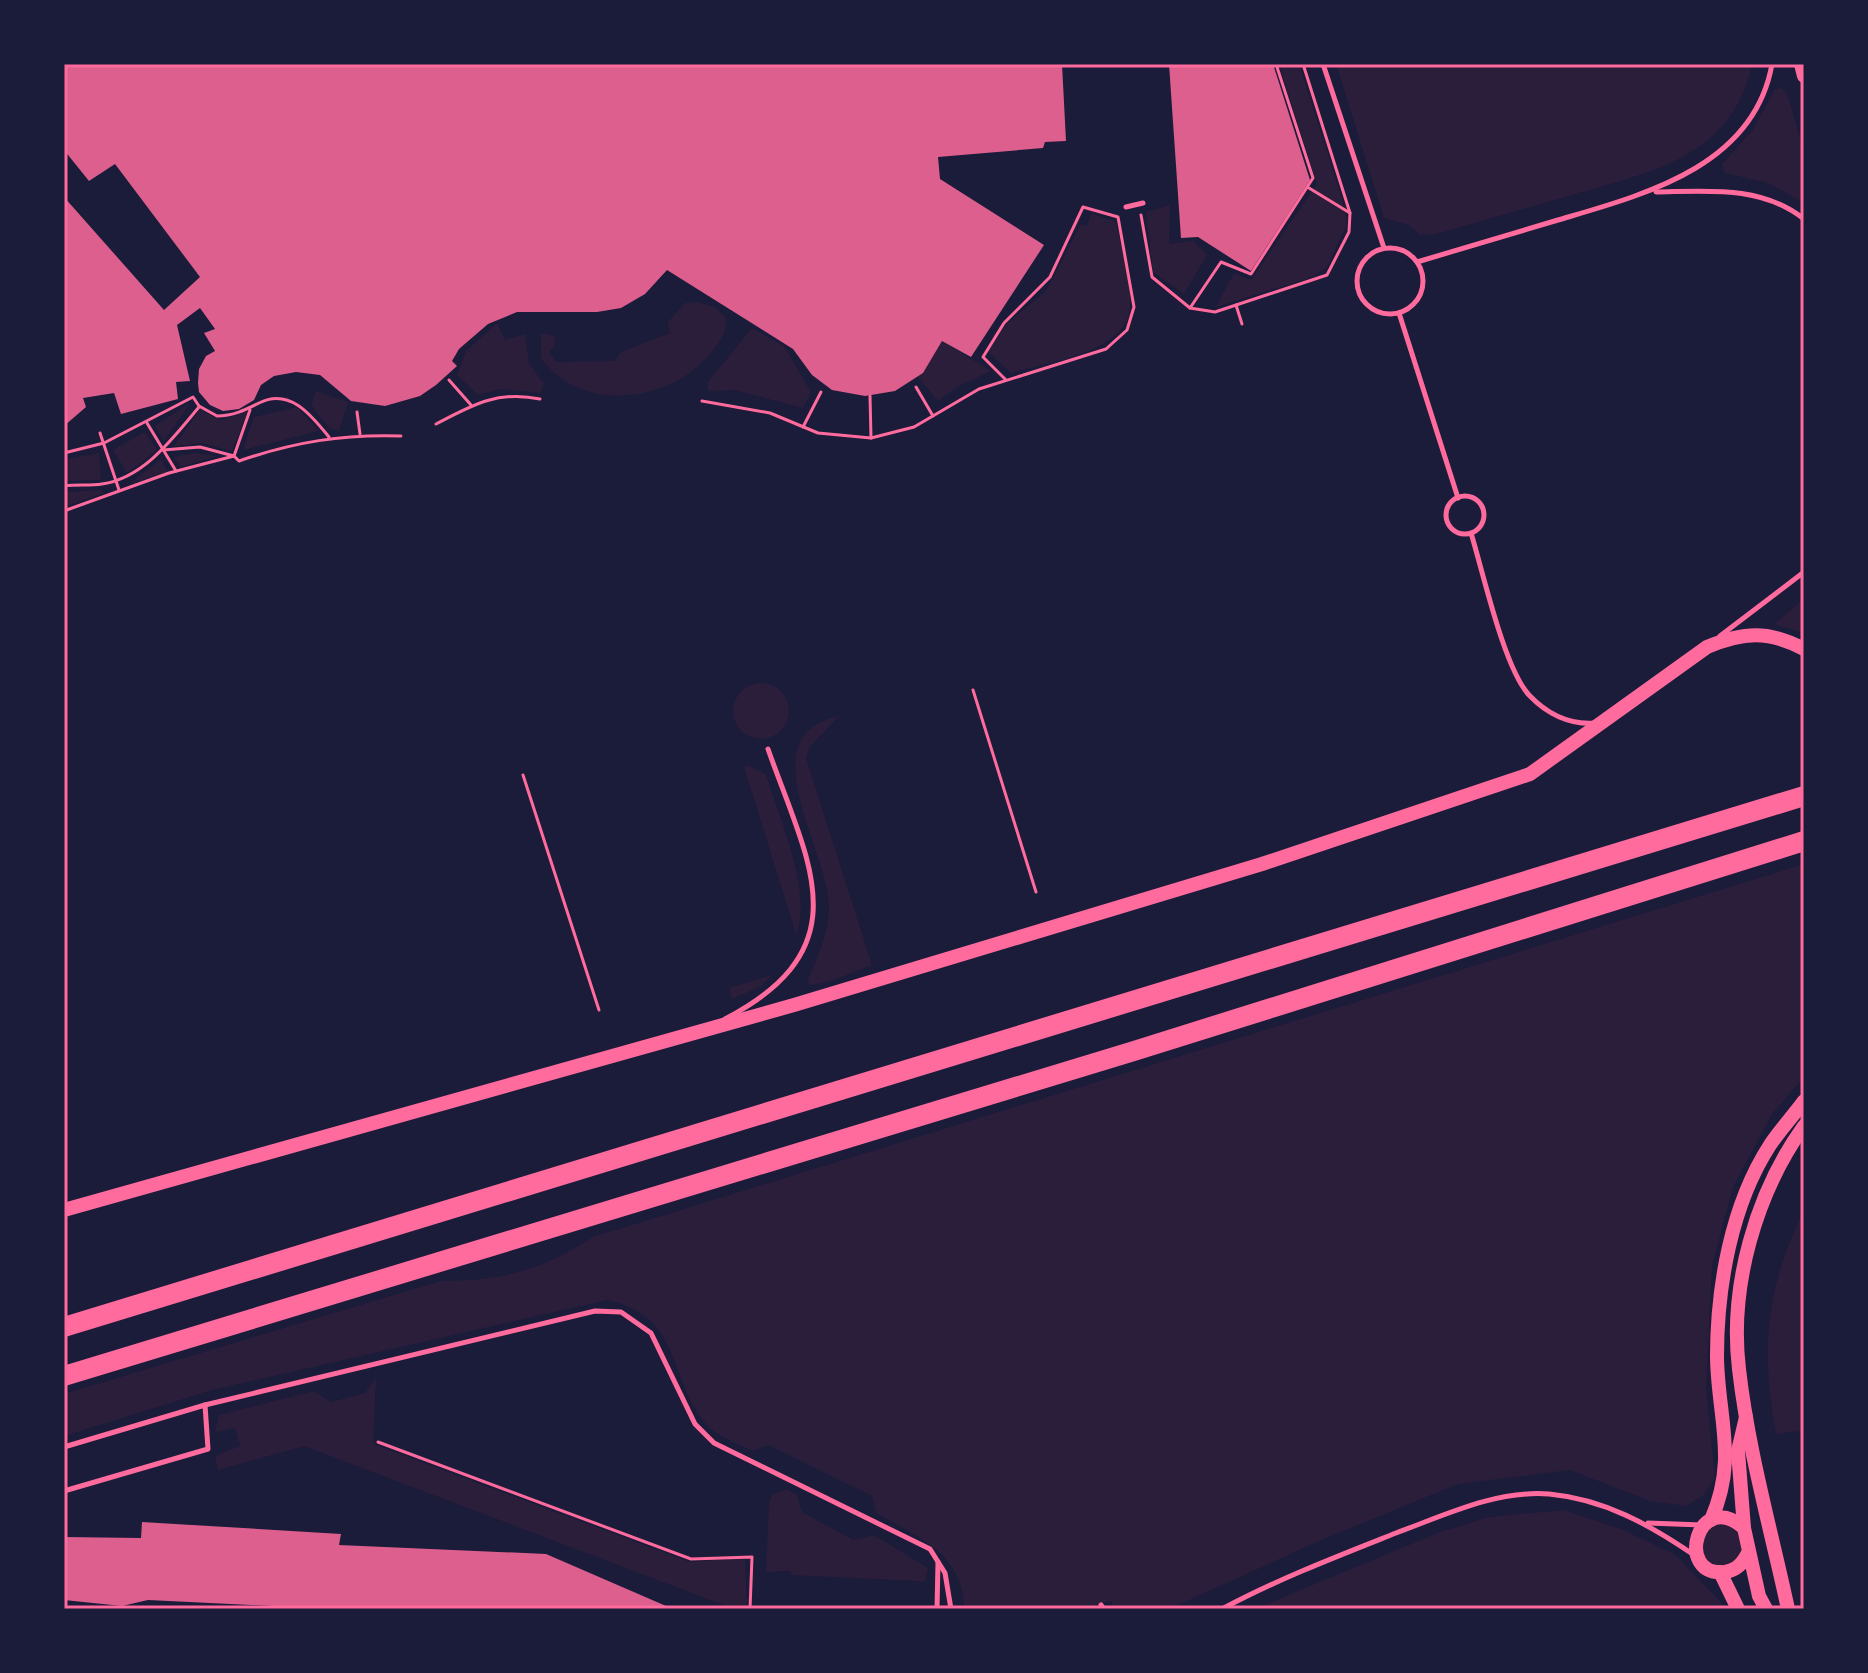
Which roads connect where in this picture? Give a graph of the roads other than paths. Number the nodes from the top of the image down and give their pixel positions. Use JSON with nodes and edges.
{"nodes":[{"id":1,"x":1323,"y":64,"type":"edge"},
{"id":2,"x":1772,"y":64,"type":"edge"},
{"id":3,"x":1801,"y":64,"type":"edge"},
{"id":4,"x":1804,"y":76,"type":"edge"},
{"id":5,"x":1652,"y":192,"type":"junction"},
{"id":6,"x":1141,"y":203,"type":"road end"},
{"id":7,"x":1126,"y":207,"type":"dead end"},
{"id":8,"x":1804,"y":219,"type":"edge"},
{"id":9,"x":1384,"y":248,"type":"junction"},
{"id":10,"x":1417,"y":262,"type":"junction"},
{"id":11,"x":1399,"y":313,"type":"junction"},
{"id":12,"x":1458,"y":498,"type":"junction"},
{"id":13,"x":1471,"y":533,"type":"junction"},
{"id":14,"x":1804,"y":572,"type":"edge"},
{"id":15,"x":1707,"y":647,"type":"junction"},
{"id":16,"x":1804,"y":649,"type":"edge"},
{"id":17,"x":1603,"y":722,"type":"junction"},
{"id":18,"x":768,"y":749,"type":"dead end"},
{"id":19,"x":1804,"y":796,"type":"edge"},
{"id":20,"x":1804,"y":841,"type":"edge"},
{"id":21,"x":710,"y":1026,"type":"junction"},
{"id":22,"x":1804,"y":1101,"type":"edge"},
{"id":23,"x":1804,"y":1126,"type":"edge"},
{"id":24,"x":64,"y":1210,"type":"edge"},
{"id":25,"x":64,"y":1327,"type":"edge"},
{"id":26,"x":64,"y":1376,"type":"edge"},
{"id":27,"x":205,"y":1405,"type":"junction"},
{"id":28,"x":1747,"y":1413,"type":"junction"},
{"id":29,"x":64,"y":1447,"type":"edge"},
{"id":30,"x":64,"y":1491,"type":"edge"},
{"id":31,"x":1707,"y":1522,"type":"junction"},
{"id":32,"x":1646,"y":1523,"type":"junction"},
{"id":33,"x":1744,"y":1528,"type":"junction"},
{"id":34,"x":1748,"y":1553,"type":"junction"},
{"id":35,"x":1698,"y":1558,"type":"junction"},
{"id":36,"x":938,"y":1561,"type":"junction"},
{"id":37,"x":1720,"y":1572,"type":"junction"},
{"id":38,"x":951,"y":1605,"type":"edge"},
{"id":39,"x":937,"y":1609,"type":"edge"},
{"id":40,"x":1222,"y":1609,"type":"edge"},
{"id":41,"x":1738,"y":1609,"type":"edge"},
{"id":42,"x":1766,"y":1609,"type":"edge"},
{"id":43,"x":1788,"y":1609,"type":"edge"}],
"edges":[{"from":1,"to":9,"type":"lane"},
{"from":2,"to":5,"type":"lane"},
{"from":3,"to":4,"type":"street"},
{"from":5,"to":8,"type":"lane"},
{"from":5,"to":10,"type":"lane"},
{"from":6,"to":7,"type":"lane"},
{"from":9,"to":10,"type":"lane"},
{"from":9,"to":11,"type":"lane"},
{"from":10,"to":11,"type":"lane"},
{"from":11,"to":12,"type":"lane"},
{"from":12,"to":13,"type":"lane"},
{"from":12,"to":13,"type":"lane"},
{"from":13,"to":17,"type":"lane"},
{"from":14,"to":15,"type":"lane"},
{"from":15,"to":16,"type":"street"},
{"from":15,"to":17,"type":"street"},
{"from":17,"to":21,"type":"street"},
{"from":18,"to":21,"type":"lane"},
{"from":19,"to":25,"type":"highway"},
{"from":20,"to":26,"type":"highway"},
{"from":21,"to":24,"type":"street"},
{"from":22,"to":31,"type":"street"},
{"from":23,"to":28,"type":"street"},
{"from":27,"to":29,"type":"lane"},
{"from":27,"to":30,"type":"lane"},
{"from":27,"to":36,"type":"lane"},
{"from":28,"to":33,"type":"street"},
{"from":28,"to":43,"type":"street"},
{"from":31,"to":32,"type":"lane"},
{"from":31,"to":33,"type":"street"},
{"from":31,"to":35,"type":"street"},
{"from":32,"to":35,"type":"lane"},
{"from":32,"to":40,"type":"lane"},
{"from":33,"to":34,"type":"street"},
{"from":34,"to":37,"type":"street"},
{"from":34,"to":42,"type":"street"},
{"from":35,"to":37,"type":"street"},
{"from":36,"to":38,"type":"lane"},
{"from":36,"to":39,"type":"lane"},
{"from":37,"to":41,"type":"street"}]}
